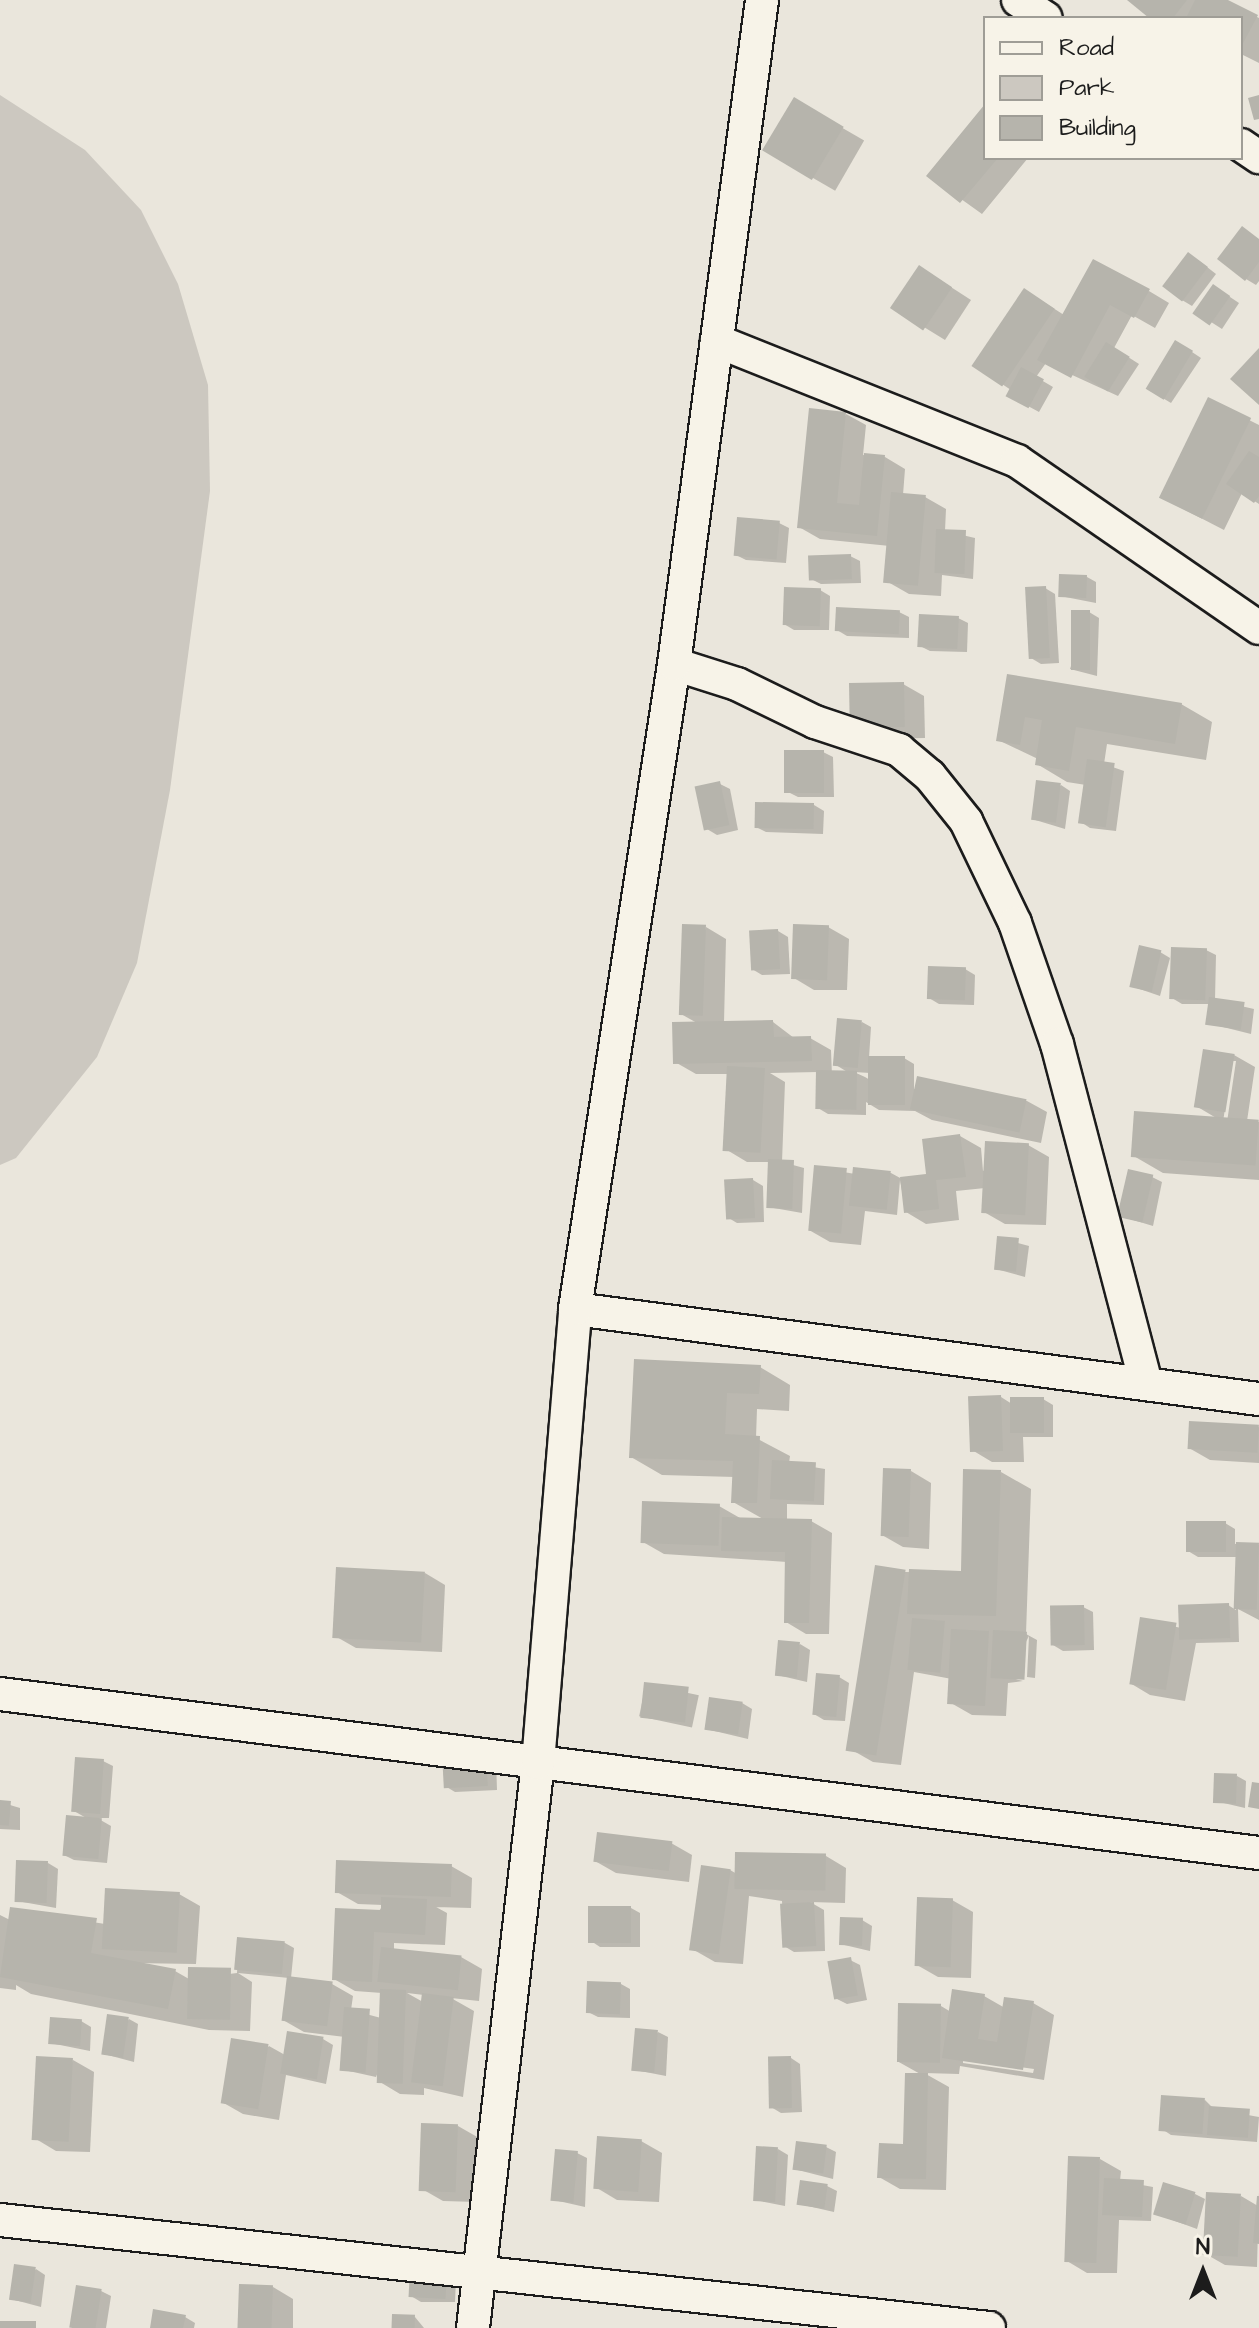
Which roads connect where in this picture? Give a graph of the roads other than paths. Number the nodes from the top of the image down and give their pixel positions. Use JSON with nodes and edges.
{"nodes":[{"id":1,"x":762,"y":0,"type":"edge"},
{"id":2,"x":1018,"y":0,"type":"edge"},
{"id":3,"x":1043,"y":16,"type":"edge"},
{"id":4,"x":717,"y":341,"type":"junction"},
{"id":5,"x":1259,"y":628,"type":"edge"},
{"id":6,"x":674,"y":664,"type":"junction"},
{"id":7,"x":575,"y":1309,"type":"junction"},
{"id":8,"x":1146,"y":1384,"type":"junction"},
{"id":9,"x":1259,"y":1399,"type":"edge"},
{"id":10,"x":0,"y":1694,"type":"edge"},
{"id":11,"x":538,"y":1763,"type":"junction"},
{"id":12,"x":1259,"y":1853,"type":"edge"},
{"id":13,"x":0,"y":2220,"type":"edge"},
{"id":14,"x":480,"y":2273,"type":"junction"},
{"id":15,"x":473,"y":2328,"type":"edge"},
{"id":16,"x":989,"y":2328,"type":"edge"}],
"edges":[{"from":1,"to":4,"type":"street"},
{"from":2,"to":3,"type":"street"},
{"from":4,"to":5,"type":"street"},
{"from":4,"to":6,"type":"street"},
{"from":6,"to":7,"type":"street"},
{"from":6,"to":8,"type":"street"},
{"from":7,"to":8,"type":"street"},
{"from":7,"to":11,"type":"street"},
{"from":8,"to":9,"type":"street"},
{"from":10,"to":11,"type":"street"},
{"from":11,"to":12,"type":"street"},
{"from":11,"to":14,"type":"street"},
{"from":13,"to":14,"type":"street"},
{"from":14,"to":15,"type":"street"},
{"from":14,"to":16,"type":"street"}]}
